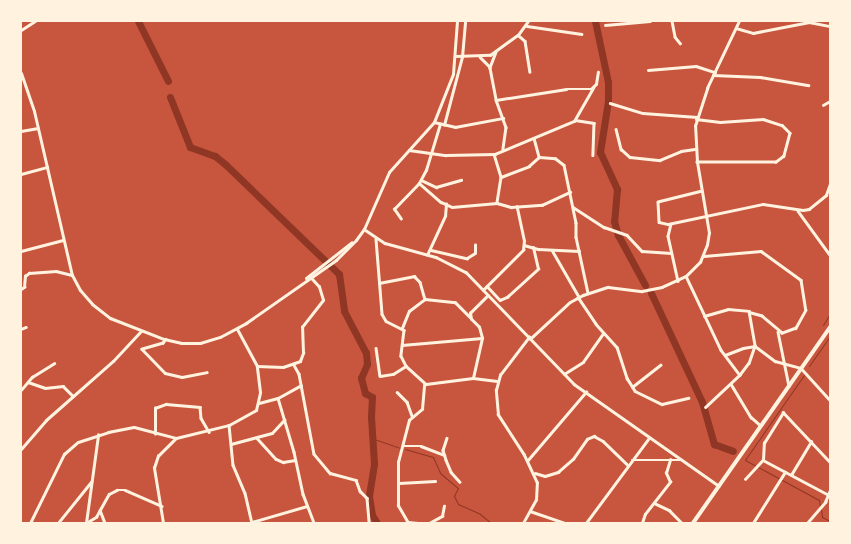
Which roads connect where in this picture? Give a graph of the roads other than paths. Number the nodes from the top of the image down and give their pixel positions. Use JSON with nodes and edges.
{"nodes":[{"id":1,"x":35,"y":21,"type":"edge"},
{"id":2,"x":457,"y":21,"type":"edge"},
{"id":3,"x":465,"y":21,"type":"edge"},
{"id":4,"x":528,"y":21,"type":"edge"},
{"id":5,"x":650,"y":21,"type":"edge"},
{"id":6,"x":672,"y":21,"type":"edge"},
{"id":7,"x":739,"y":21,"type":"edge"},
{"id":8,"x":605,"y":25,"type":"dead end"},
{"id":9,"x":527,"y":26,"type":"junction"},
{"id":10,"x":830,"y":26,"type":"edge"},
{"id":11,"x":736,"y":28,"type":"junction"},
{"id":12,"x":21,"y":30,"type":"edge"},
{"id":13,"x":581,"y":34,"type":"dead end"},
{"id":14,"x":518,"y":35,"type":"junction"},
{"id":15,"x":680,"y":43,"type":"dead end"},
{"id":16,"x":496,"y":52,"type":"junction"},
{"id":17,"x":455,"y":56,"type":"junction"},
{"id":18,"x":462,"y":57,"type":"junction"},
{"id":19,"x":479,"y":57,"type":"junction"},
{"id":20,"x":490,"y":68,"type":"junction"},
{"id":21,"x":648,"y":70,"type":"dead end"},
{"id":22,"x":530,"y":72,"type":"dead end"},
{"id":23,"x":598,"y":72,"type":"dead end"},
{"id":24,"x":715,"y":72,"type":"junction"},
{"id":25,"x":21,"y":73,"type":"edge"},
{"id":26,"x":714,"y":75,"type":"junction"},
{"id":27,"x":808,"y":85,"type":"dead end"},
{"id":28,"x":593,"y":88,"type":"junction"},
{"id":29,"x":496,"y":100,"type":"junction"},
{"id":30,"x":830,"y":101,"type":"edge"},
{"id":31,"x":610,"y":103,"type":"dead end"},
{"id":32,"x":823,"y":105,"type":"dead end"},
{"id":33,"x":503,"y":118,"type":"junction"},
{"id":34,"x":696,"y":118,"type":"junction"},
{"id":35,"x":575,"y":120,"type":"junction"},
{"id":36,"x":434,"y":122,"type":"junction"},
{"id":37,"x":440,"y":124,"type":"junction"},
{"id":38,"x":444,"y":125,"type":"junction"},
{"id":39,"x":38,"y":128,"type":"junction"},
{"id":40,"x":616,"y":129,"type":"dead end"},
{"id":41,"x":21,"y":131,"type":"edge"},
{"id":42,"x":534,"y":138,"type":"junction"},
{"id":43,"x":696,"y":149,"type":"junction"},
{"id":44,"x":409,"y":150,"type":"junction"},
{"id":45,"x":503,"y":150,"type":"junction"},
{"id":46,"x":431,"y":154,"type":"junction"},
{"id":47,"x":494,"y":154,"type":"junction"},
{"id":48,"x":593,"y":155,"type":"dead end"},
{"id":49,"x":539,"y":157,"type":"junction"},
{"id":50,"x":697,"y":162,"type":"junction"},
{"id":51,"x":47,"y":167,"type":"junction"},
{"id":52,"x":21,"y":174,"type":"edge"},
{"id":53,"x":501,"y":177,"type":"junction"},
{"id":54,"x":461,"y":180,"type":"dead end"},
{"id":55,"x":420,"y":181,"type":"junction"},
{"id":56,"x":830,"y":184,"type":"edge"},
{"id":57,"x":702,"y":191,"type":"junction"},
{"id":58,"x":570,"y":192,"type":"junction"},
{"id":59,"x":826,"y":195,"type":"junction"},
{"id":60,"x":830,"y":195,"type":"edge"},
{"id":61,"x":497,"y":203,"type":"junction"},
{"id":62,"x":446,"y":204,"type":"junction"},
{"id":63,"x":517,"y":207,"type":"junction"},
{"id":64,"x":573,"y":207,"type":"junction"},
{"id":65,"x":798,"y":211,"type":"junction"},
{"id":66,"x":706,"y":216,"type":"junction"},
{"id":67,"x":401,"y":219,"type":"dead end"},
{"id":68,"x":671,"y":224,"type":"junction"},
{"id":69,"x":364,"y":229,"type":"junction"},
{"id":70,"x":376,"y":239,"type":"junction"},
{"id":71,"x":63,"y":240,"type":"junction"},
{"id":72,"x":356,"y":240,"type":"junction"},
{"id":73,"x":475,"y":245,"type":"dead end"},
{"id":74,"x":524,"y":245,"type":"junction"},
{"id":75,"x":534,"y":248,"type":"junction"},
{"id":76,"x":431,"y":250,"type":"junction"},
{"id":77,"x":552,"y":250,"type":"junction"},
{"id":78,"x":21,"y":251,"type":"edge"},
{"id":79,"x":579,"y":251,"type":"junction"},
{"id":80,"x":671,"y":253,"type":"junction"},
{"id":81,"x":427,"y":254,"type":"junction"},
{"id":82,"x":830,"y":255,"type":"edge"},
{"id":83,"x":704,"y":256,"type":"junction"},
{"id":84,"x":320,"y":268,"type":"junction"},
{"id":85,"x":72,"y":275,"type":"junction"},
{"id":86,"x":686,"y":276,"type":"junction"},
{"id":87,"x":310,"y":277,"type":"junction"},
{"id":88,"x":678,"y":281,"type":"junction"},
{"id":89,"x":379,"y":283,"type":"junction"},
{"id":90,"x":299,"y":285,"type":"junction"},
{"id":91,"x":487,"y":286,"type":"junction"},
{"id":92,"x":21,"y":289,"type":"edge"},
{"id":93,"x":483,"y":290,"type":"junction"},
{"id":94,"x":588,"y":293,"type":"junction"},
{"id":95,"x":488,"y":295,"type":"junction"},
{"id":96,"x":578,"y":297,"type":"junction"},
{"id":97,"x":425,"y":299,"type":"junction"},
{"id":98,"x":751,"y":313,"type":"junction"},
{"id":99,"x":704,"y":316,"type":"junction"},
{"id":100,"x":470,"y":317,"type":"junction"},
{"id":101,"x":26,"y":327,"type":"dead end"},
{"id":102,"x":830,"y":327,"type":"edge"},
{"id":103,"x":402,"y":328,"type":"junction"},
{"id":104,"x":21,"y":329,"type":"edge"},
{"id":105,"x":237,"y":329,"type":"junction"},
{"id":106,"x":141,"y":331,"type":"junction"},
{"id":107,"x":778,"y":331,"type":"junction"},
{"id":108,"x":603,"y":332,"type":"junction"},
{"id":109,"x":482,"y":338,"type":"junction"},
{"id":110,"x":529,"y":338,"type":"junction"},
{"id":111,"x":166,"y":339,"type":"junction"},
{"id":112,"x":402,"y":345,"type":"junction"},
{"id":113,"x":755,"y":346,"type":"junction"},
{"id":114,"x":376,"y":348,"type":"dead end"},
{"id":115,"x":725,"y":355,"type":"junction"},
{"id":116,"x":54,"y":363,"type":"dead end"},
{"id":117,"x":785,"y":364,"type":"junction"},
{"id":118,"x":294,"y":365,"type":"junction"},
{"id":119,"x":660,"y":365,"type":"dead end"},
{"id":120,"x":257,"y":366,"type":"junction"},
{"id":121,"x":406,"y":366,"type":"junction"},
{"id":122,"x":801,"y":368,"type":"junction"},
{"id":123,"x":207,"y":372,"type":"dead end"},
{"id":124,"x":564,"y":374,"type":"junction"},
{"id":125,"x":740,"y":375,"type":"junction"},
{"id":126,"x":473,"y":378,"type":"junction"},
{"id":127,"x":497,"y":381,"type":"junction"},
{"id":128,"x":28,"y":382,"type":"junction"},
{"id":129,"x":424,"y":384,"type":"junction"},
{"id":130,"x":731,"y":384,"type":"junction"},
{"id":131,"x":301,"y":385,"type":"junction"},
{"id":132,"x":632,"y":386,"type":"junction"},
{"id":133,"x":789,"y":386,"type":"junction"},
{"id":134,"x":21,"y":390,"type":"edge"},
{"id":135,"x":397,"y":392,"type":"dead end"},
{"id":136,"x":586,"y":392,"type":"junction"},
{"id":137,"x":73,"y":396,"type":"junction"},
{"id":138,"x":278,"y":398,"type":"junction"},
{"id":139,"x":688,"y":398,"type":"dead end"},
{"id":140,"x":830,"y":400,"type":"edge"},
{"id":141,"x":259,"y":403,"type":"junction"},
{"id":142,"x":706,"y":407,"type":"dead end"},
{"id":143,"x":412,"y":416,"type":"junction"},
{"id":144,"x":284,"y":420,"type":"junction"},
{"id":145,"x":230,"y":425,"type":"junction"},
{"id":146,"x":761,"y":426,"type":"junction"},
{"id":147,"x":209,"y":432,"type":"junction"},
{"id":148,"x":155,"y":434,"type":"junction"},
{"id":149,"x":98,"y":435,"type":"junction"},
{"id":150,"x":176,"y":438,"type":"junction"},
{"id":151,"x":256,"y":438,"type":"junction"},
{"id":152,"x":447,"y":438,"type":"dead end"},
{"id":153,"x":649,"y":438,"type":"junction"},
{"id":154,"x":811,"y":442,"type":"junction"},
{"id":155,"x":231,"y":444,"type":"junction"},
{"id":156,"x":404,"y":446,"type":"junction"},
{"id":157,"x":21,"y":449,"type":"edge"},
{"id":158,"x":444,"y":455,"type":"junction"},
{"id":159,"x":295,"y":460,"type":"junction"},
{"id":160,"x":632,"y":460,"type":"junction"},
{"id":161,"x":670,"y":460,"type":"junction"},
{"id":162,"x":681,"y":460,"type":"junction"},
{"id":163,"x":763,"y":460,"type":"junction"},
{"id":164,"x":527,"y":461,"type":"junction"},
{"id":165,"x":830,"y":462,"type":"edge"},
{"id":166,"x":628,"y":465,"type":"junction"},
{"id":167,"x":786,"y":472,"type":"junction"},
{"id":168,"x":534,"y":473,"type":"junction"},
{"id":169,"x":791,"y":475,"type":"junction"},
{"id":170,"x":745,"y":479,"type":"dead end"},
{"id":171,"x":435,"y":481,"type":"dead end"},
{"id":172,"x":91,"y":482,"type":"junction"},
{"id":173,"x":460,"y":482,"type":"dead end"},
{"id":174,"x":399,"y":483,"type":"junction"},
{"id":175,"x":719,"y":486,"type":"junction"},
{"id":176,"x":830,"y":490,"type":"edge"},
{"id":177,"x":827,"y":494,"type":"junction"},
{"id":178,"x":654,"y":503,"type":"junction"},
{"id":179,"x":162,"y":506,"type":"junction"},
{"id":180,"x":307,"y":506,"type":"junction"},
{"id":181,"x":444,"y":506,"type":"dead end"},
{"id":182,"x":100,"y":510,"type":"junction"},
{"id":183,"x":530,"y":511,"type":"junction"},
{"id":184,"x":252,"y":522,"type":"edge"},
{"id":185,"x":30,"y":523,"type":"edge"},
{"id":186,"x":58,"y":523,"type":"edge"},
{"id":187,"x":86,"y":523,"type":"edge"},
{"id":188,"x":104,"y":523,"type":"edge"},
{"id":189,"x":162,"y":523,"type":"edge"},
{"id":190,"x":314,"y":523,"type":"edge"},
{"id":191,"x":369,"y":523,"type":"edge"},
{"id":192,"x":408,"y":523,"type":"edge"},
{"id":193,"x":418,"y":523,"type":"edge"},
{"id":194,"x":430,"y":523,"type":"edge"},
{"id":195,"x":523,"y":523,"type":"edge"},
{"id":196,"x":565,"y":523,"type":"edge"},
{"id":197,"x":586,"y":523,"type":"edge"},
{"id":198,"x":642,"y":523,"type":"edge"},
{"id":199,"x":682,"y":523,"type":"edge"},
{"id":200,"x":693,"y":523,"type":"edge"},
{"id":201,"x":753,"y":523,"type":"edge"},
{"id":202,"x":807,"y":523,"type":"edge"}],
"edges":[{"from":1,"to":12,"type":"street"},
{"from":2,"to":17,"type":"street"},
{"from":3,"to":18,"type":"street"},
{"from":4,"to":9,"type":"street"},
{"from":5,"to":8,"type":"street"},
{"from":6,"to":15,"type":"street"},
{"from":7,"to":11,"type":"street"},
{"from":9,"to":13,"type":"street"},
{"from":9,"to":14,"type":"street"},
{"from":10,"to":11,"type":"street"},
{"from":11,"to":24,"type":"street"},
{"from":14,"to":16,"type":"street"},
{"from":14,"to":22,"type":"street"},
{"from":16,"to":19,"type":"street"},
{"from":16,"to":20,"type":"street"},
{"from":17,"to":18,"type":"street"},
{"from":17,"to":36,"type":"street"},
{"from":18,"to":19,"type":"street"},
{"from":18,"to":38,"type":"street"},
{"from":19,"to":20,"type":"street"},
{"from":20,"to":29,"type":"street"},
{"from":21,"to":24,"type":"street"},
{"from":23,"to":28,"type":"street"},
{"from":24,"to":26,"type":"street"},
{"from":25,"to":39,"type":"street"},
{"from":26,"to":27,"type":"street"},
{"from":26,"to":34,"type":"street"},
{"from":28,"to":29,"type":"street"},
{"from":28,"to":35,"type":"street"},
{"from":29,"to":33,"type":"street"},
{"from":30,"to":32,"type":"street"},
{"from":31,"to":34,"type":"street"},
{"from":33,"to":38,"type":"street"},
{"from":33,"to":45,"type":"street"},
{"from":34,"to":43,"type":"street"},
{"from":34,"to":50,"type":"street"},
{"from":35,"to":42,"type":"street"},
{"from":35,"to":48,"type":"street"},
{"from":36,"to":37,"type":"street"},
{"from":36,"to":44,"type":"street"},
{"from":37,"to":38,"type":"street"},
{"from":37,"to":46,"type":"street"},
{"from":39,"to":41,"type":"street"},
{"from":39,"to":51,"type":"street"},
{"from":40,"to":43,"type":"street"},
{"from":42,"to":45,"type":"street"},
{"from":42,"to":49,"type":"street"},
{"from":43,"to":50,"type":"street"},
{"from":44,"to":46,"type":"street"},
{"from":44,"to":69,"type":"street"},
{"from":45,"to":47,"type":"street"},
{"from":46,"to":47,"type":"street"},
{"from":46,"to":55,"type":"street"},
{"from":47,"to":53,"type":"street"},
{"from":49,"to":53,"type":"street"},
{"from":49,"to":58,"type":"street"},
{"from":50,"to":57,"type":"street"},
{"from":51,"to":52,"type":"street"},
{"from":51,"to":71,"type":"street"},
{"from":53,"to":61,"type":"street"},
{"from":54,"to":55,"type":"street"},
{"from":55,"to":62,"type":"street"},
{"from":55,"to":67,"type":"street"},
{"from":56,"to":59,"type":"street"},
{"from":57,"to":66,"type":"street"},
{"from":57,"to":68,"type":"street"},
{"from":58,"to":63,"type":"street"},
{"from":58,"to":64,"type":"street"},
{"from":59,"to":60,"type":"street"},
{"from":59,"to":65,"type":"street"},
{"from":61,"to":62,"type":"street"},
{"from":61,"to":63,"type":"street"},
{"from":62,"to":76,"type":"street"},
{"from":63,"to":74,"type":"street"},
{"from":64,"to":79,"type":"street"},
{"from":64,"to":80,"type":"street"},
{"from":65,"to":66,"type":"street"},
{"from":65,"to":82,"type":"street"},
{"from":66,"to":68,"type":"street"},
{"from":66,"to":83,"type":"street"},
{"from":68,"to":80,"type":"street"},
{"from":69,"to":70,"type":"street"},
{"from":69,"to":72,"type":"street"},
{"from":70,"to":81,"type":"street"},
{"from":70,"to":89,"type":"street"},
{"from":71,"to":78,"type":"street"},
{"from":71,"to":85,"type":"street"},
{"from":72,"to":84,"type":"street"},
{"from":72,"to":84,"type":"street"},
{"from":73,"to":76,"type":"street"},
{"from":74,"to":75,"type":"street"},
{"from":74,"to":91,"type":"street"},
{"from":75,"to":77,"type":"street"},
{"from":75,"to":91,"type":"street"},
{"from":76,"to":81,"type":"street"},
{"from":77,"to":79,"type":"street"},
{"from":77,"to":96,"type":"street"},
{"from":79,"to":94,"type":"street"},
{"from":80,"to":88,"type":"street"},
{"from":81,"to":93,"type":"street"},
{"from":83,"to":86,"type":"street"},
{"from":83,"to":107,"type":"street"},
{"from":84,"to":87,"type":"street"},
{"from":84,"to":90,"type":"street"},
{"from":85,"to":92,"type":"street"},
{"from":85,"to":106,"type":"street"},
{"from":86,"to":88,"type":"street"},
{"from":86,"to":99,"type":"street"},
{"from":87,"to":90,"type":"street"},
{"from":87,"to":118,"type":"street"},
{"from":88,"to":94,"type":"street"},
{"from":89,"to":97,"type":"street"},
{"from":89,"to":103,"type":"street"},
{"from":90,"to":105,"type":"street"},
{"from":91,"to":93,"type":"street"},
{"from":93,"to":95,"type":"street"},
{"from":94,"to":96,"type":"street"},
{"from":95,"to":100,"type":"street"},
{"from":95,"to":110,"type":"street"},
{"from":96,"to":108,"type":"street"},
{"from":96,"to":110,"type":"street"},
{"from":97,"to":100,"type":"street"},
{"from":97,"to":103,"type":"street"},
{"from":98,"to":99,"type":"street"},
{"from":98,"to":107,"type":"street"},
{"from":98,"to":113,"type":"street"},
{"from":99,"to":115,"type":"street"},
{"from":100,"to":109,"type":"street"},
{"from":101,"to":104,"type":"street"},
{"from":102,"to":122,"type":"highway"},
{"from":103,"to":112,"type":"street"},
{"from":105,"to":111,"type":"street"},
{"from":105,"to":120,"type":"street"},
{"from":106,"to":111,"type":"street"},
{"from":106,"to":137,"type":"street"},
{"from":107,"to":117,"type":"street"},
{"from":108,"to":124,"type":"street"},
{"from":108,"to":132,"type":"street"},
{"from":109,"to":112,"type":"street"},
{"from":109,"to":126,"type":"street"},
{"from":110,"to":124,"type":"street"},
{"from":110,"to":127,"type":"street"},
{"from":111,"to":123,"type":"street"},
{"from":112,"to":121,"type":"street"},
{"from":113,"to":115,"type":"street"},
{"from":113,"to":117,"type":"street"},
{"from":113,"to":125,"type":"street"},
{"from":114,"to":121,"type":"street"},
{"from":115,"to":125,"type":"street"},
{"from":116,"to":128,"type":"street"},
{"from":117,"to":122,"type":"street"},
{"from":117,"to":133,"type":"street"},
{"from":118,"to":120,"type":"street"},
{"from":118,"to":131,"type":"street"},
{"from":119,"to":132,"type":"street"},
{"from":120,"to":141,"type":"street"},
{"from":121,"to":129,"type":"street"},
{"from":122,"to":133,"type":"highway"},
{"from":122,"to":140,"type":"street"},
{"from":124,"to":136,"type":"street"},
{"from":125,"to":130,"type":"street"},
{"from":126,"to":127,"type":"street"},
{"from":126,"to":129,"type":"street"},
{"from":127,"to":164,"type":"street"},
{"from":128,"to":134,"type":"street"},
{"from":128,"to":137,"type":"street"},
{"from":129,"to":143,"type":"street"},
{"from":130,"to":142,"type":"street"},
{"from":130,"to":146,"type":"street"},
{"from":131,"to":138,"type":"street"},
{"from":131,"to":191,"type":"street"},
{"from":132,"to":139,"type":"street"},
{"from":133,"to":146,"type":"highway"},
{"from":135,"to":143,"type":"street"},
{"from":136,"to":153,"type":"street"},
{"from":136,"to":164,"type":"street"},
{"from":137,"to":157,"type":"street"},
{"from":138,"to":141,"type":"street"},
{"from":138,"to":144,"type":"street"},
{"from":141,"to":145,"type":"street"},
{"from":143,"to":156,"type":"street"},
{"from":144,"to":151,"type":"street"},
{"from":144,"to":159,"type":"street"},
{"from":145,"to":147,"type":"street"},
{"from":145,"to":155,"type":"street"},
{"from":146,"to":175,"type":"highway"},
{"from":147,"to":148,"type":"street"},
{"from":147,"to":150,"type":"street"},
{"from":148,"to":149,"type":"street"},
{"from":148,"to":150,"type":"street"},
{"from":149,"to":172,"type":"street"},
{"from":149,"to":185,"type":"street"},
{"from":150,"to":179,"type":"street"},
{"from":151,"to":155,"type":"street"},
{"from":151,"to":159,"type":"street"},
{"from":152,"to":158,"type":"street"},
{"from":153,"to":160,"type":"street"},
{"from":153,"to":162,"type":"street"},
{"from":154,"to":163,"type":"street"},
{"from":154,"to":165,"type":"street"},
{"from":154,"to":169,"type":"street"},
{"from":155,"to":184,"type":"street"},
{"from":156,"to":158,"type":"street"},
{"from":156,"to":174,"type":"street"},
{"from":158,"to":173,"type":"street"},
{"from":159,"to":180,"type":"street"},
{"from":160,"to":161,"type":"street"},
{"from":160,"to":166,"type":"street"},
{"from":161,"to":162,"type":"street"},
{"from":161,"to":178,"type":"street"},
{"from":162,"to":175,"type":"street"},
{"from":163,"to":167,"type":"street"},
{"from":163,"to":170,"type":"street"},
{"from":164,"to":168,"type":"street"},
{"from":166,"to":168,"type":"street"},
{"from":166,"to":197,"type":"street"},
{"from":167,"to":169,"type":"street"},
{"from":167,"to":201,"type":"street"},
{"from":168,"to":183,"type":"street"},
{"from":169,"to":177,"type":"street"},
{"from":171,"to":174,"type":"street"},
{"from":172,"to":186,"type":"street"},
{"from":172,"to":187,"type":"street"},
{"from":174,"to":192,"type":"street"},
{"from":175,"to":200,"type":"highway"},
{"from":176,"to":177,"type":"street"},
{"from":177,"to":202,"type":"street"},
{"from":178,"to":198,"type":"street"},
{"from":178,"to":199,"type":"street"},
{"from":179,"to":182,"type":"street"},
{"from":179,"to":189,"type":"street"},
{"from":180,"to":184,"type":"street"},
{"from":180,"to":190,"type":"street"},
{"from":181,"to":194,"type":"street"},
{"from":182,"to":187,"type":"street"},
{"from":182,"to":188,"type":"street"},
{"from":183,"to":195,"type":"street"},
{"from":183,"to":196,"type":"street"},
{"from":192,"to":193,"type":"street"}]}
